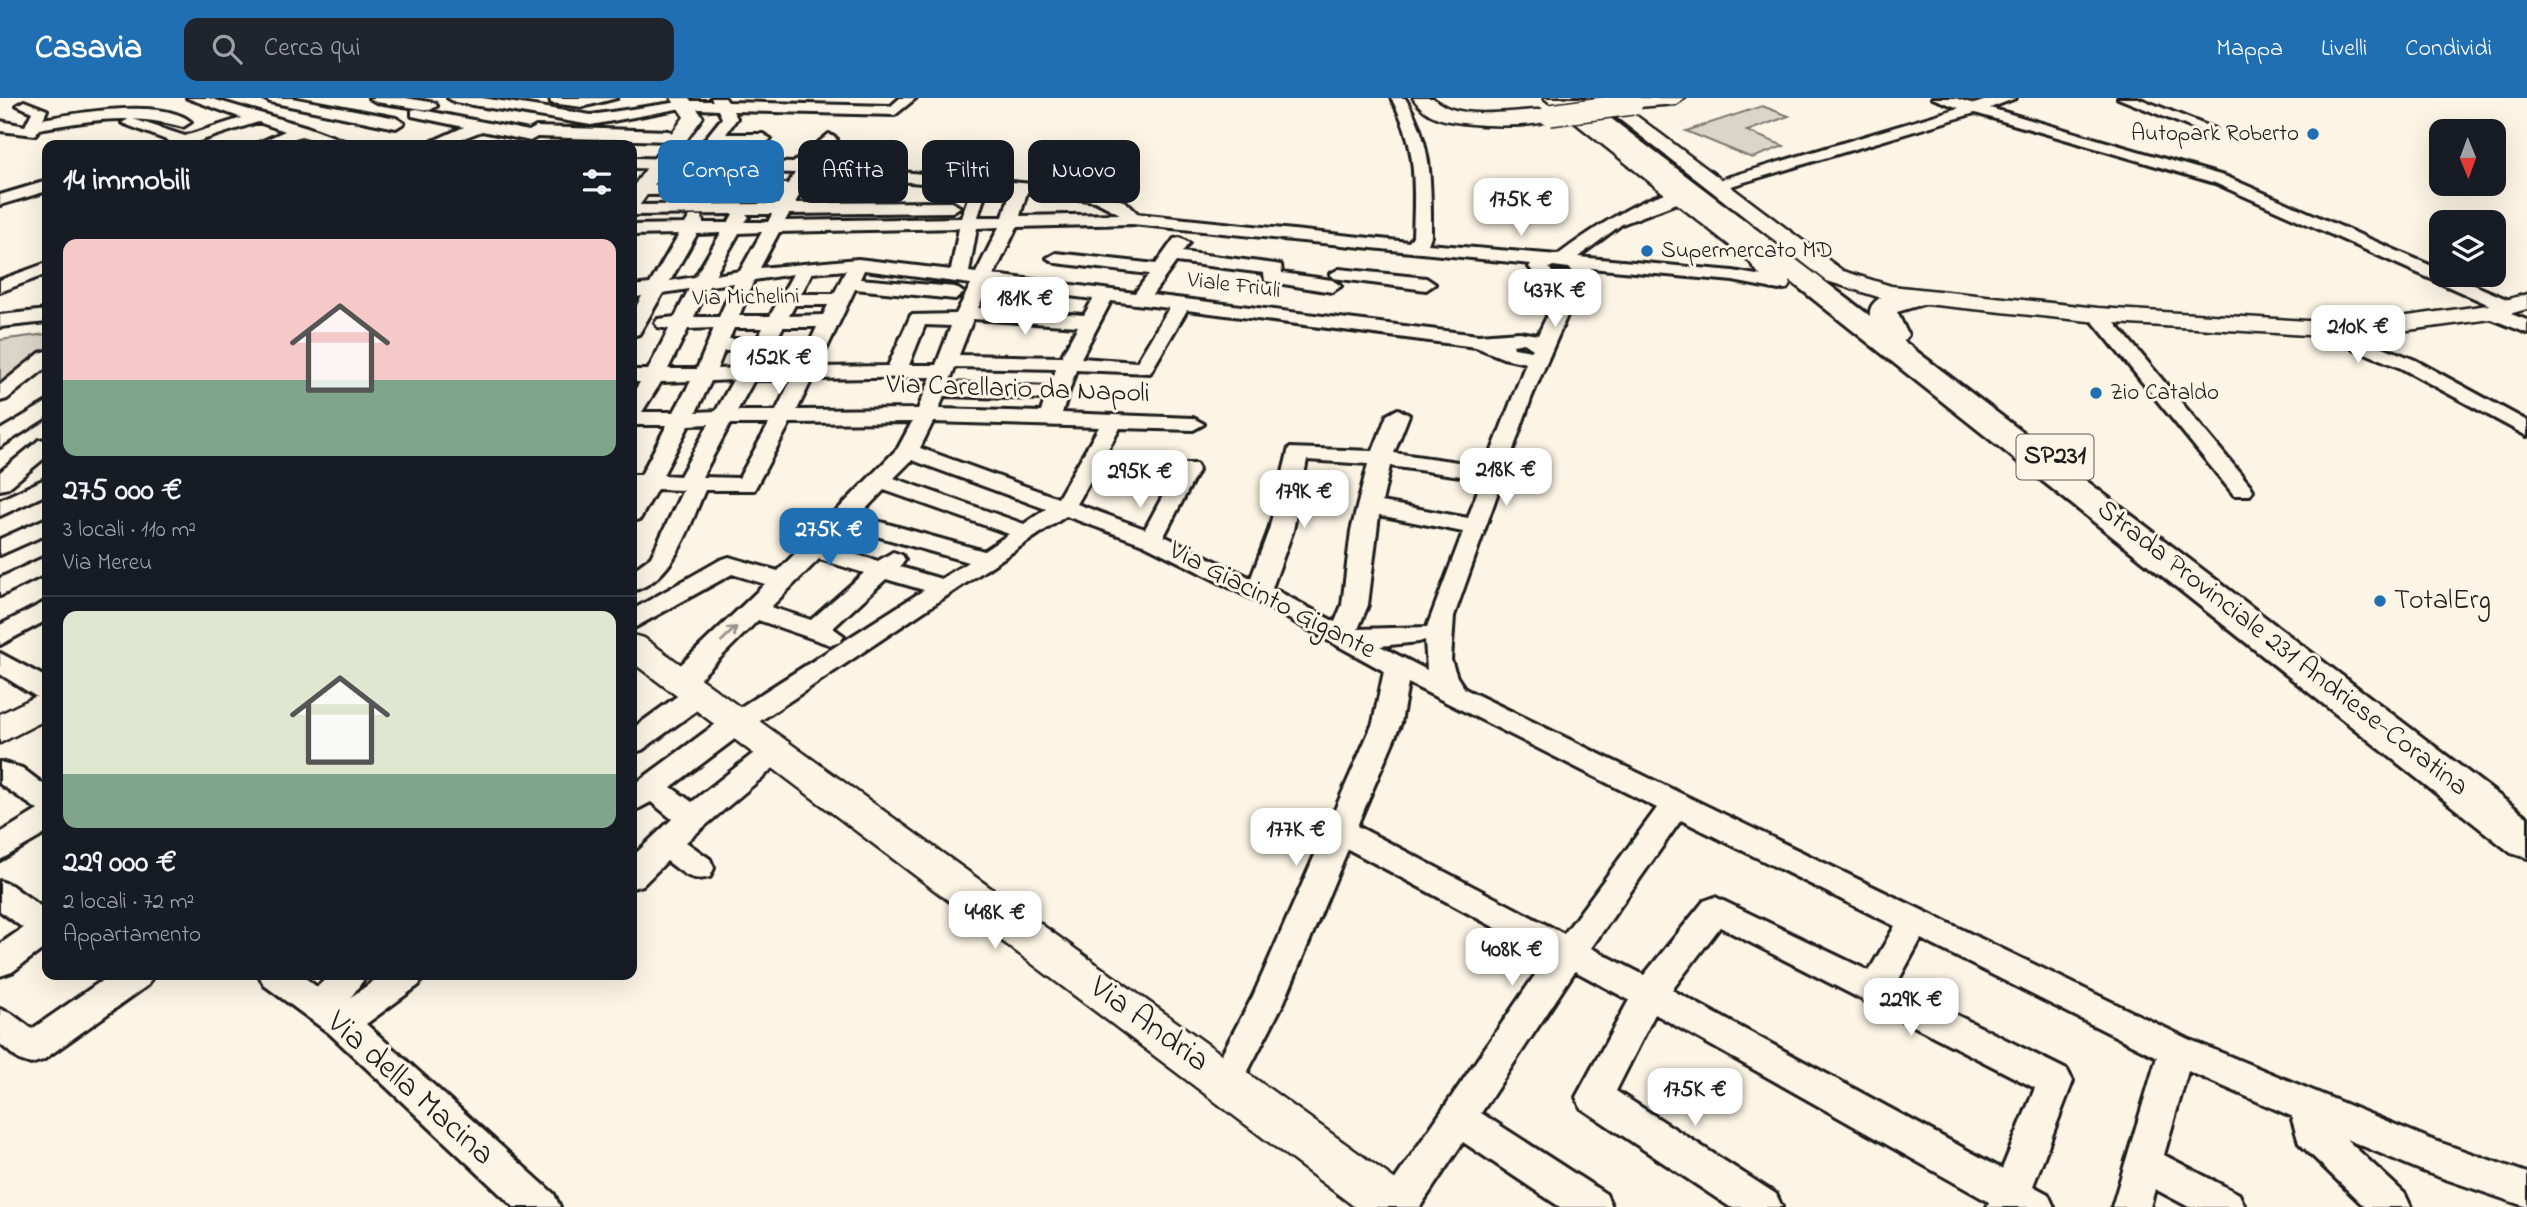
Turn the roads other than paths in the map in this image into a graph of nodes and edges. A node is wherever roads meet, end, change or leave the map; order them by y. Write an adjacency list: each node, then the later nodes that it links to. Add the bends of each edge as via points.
1 (139, 98): 26 (street)
2 (194, 98): 36 (street)
3 (276, 98): 24 (street); 36 (street)
4 (368, 98): 28 (street)
5 (376, 98): 20 (street)
6 (445, 98): 35 (street)
7 (455, 98): 27 (street)
8 (610, 98): 21 (street)
9 (859, 98): 37 (street)
10 (909, 98): 37 (street, via 895,111)
11 (1422, 98): 30 (main road, via 1441,112 1482,121)
12 (1571, 98): 139 (highway, Strada Provinciale 231 Andriese-Coratina / SP231)
13 (1584, 98): 139 (highway, Strada Provinciale 231 Andriese-Coratina / SP231)
14 (1601, 98): 67 (main road)
15 (1676, 98): 30 (main road, bridge)
16 (1939, 98): 34 (street)
17 (2009, 98): 34 (street)
18 (2125, 98): 47 (street)
19 (1389, 99): 108 (street, via 1412,121 1425,165)
20 (400, 100): 35 (street); 39 (street)
21 (586, 101): 33 (street); 50 (street)
22 (721, 102): 23 (street); 29 (street); 52 (street, via 730,118)
23 (756, 102): 32 (street)
24 (306, 103): 28 (street); 36 (street); 42 (street)
25 (539, 103): 27 (street); 33 (street); 53 (street)
26 (43, 104): 31 (street); 43 (street)
27 (506, 104): 41 (street); 46 (street)
28 (336, 105): 39 (street); 48 (street)
29 (678, 106): 50 (street); 50 (street); 65 (main road); 65 (main road, via 682,117)
30 (1551, 106): 77 (main road)
31 (18, 107)
32 (808, 107): 37 (street)
33 (561, 108): 50 (street); 51 (street)
34 (1975, 108): 67 (street, via 1745,176); 138 (street, via 2221,180)
35 (424, 109): 41 (street); 44 (street)
36 (250, 111): 42 (street); 55 (street)
37 (841, 113)
38 (91, 117): 40 (street, via 151,114); 43 (street); 54 (street, via 86,122 133,123)
39 (364, 118): 44 (street)
40 (183, 121)
41 (460, 121): 46 (street); 60 (street)
42 (277, 123): 48 (street)
43 (33, 125): 45 (street, via 30,132)
44 (394, 125): 58 (street); 59 (street)
45 (0, 126)
46 (482, 126): 53 (street); 61 (street)
47 (2207, 129)
48 (301, 130): 56 (street); 57 (street)
49 (577, 133): 50 (street); 51 (street); 62 (street)
50 (609, 133)
51 (533, 134): 53 (street)
52 (714, 138): 63 (street)
53 (513, 139)
54 (172, 140)
55 (186, 140)
56 (275, 140)
57 (341, 140)
58 (354, 140)
59 (425, 140)
60 (429, 140)
61 (431, 140)
62 (566, 140)
63 (762, 140)
64 (637, 147): 65 (street)
65 (653, 155): 71 (main road)
66 (798, 176): 73 (street)
67 (1706, 180): 139 (main road, via 1835,276)
68 (42, 187): 78 (street)
69 (1014, 187): 70 (street)
70 (1020, 187): 86 (street); 95 (street)
71 (637, 188)
72 (784, 189): 73 (street)
73 (793, 189): 74 (street); 93 (street)
74 (798, 189)
75 (658, 191): 76 (street)
76 (637, 192)
77 (1679, 196): 117 (street, via 1616,220); 120 (main road)
78 (0, 200)
79 (669, 203): 90 (street)
80 (707, 203): 91 (street)
81 (747, 203): 92 (street)
82 (822, 203): 89 (street)
83 (884, 203): 87 (street)
84 (930, 203): 88 (street)
85 (974, 203): 96 (street)
86 (1053, 206): 95 (street); 97 (street); 97 (street, via 1092,195 1125,210)
87 (882, 207): 88 (street); 89 (street); 99 (street)
88 (928, 207): 96 (street); 98 (street)
89 (819, 208): 93 (street); 102 (street)
90 (665, 209): 91 (street); 94 (street); 105 (street)
91 (703, 209): 92 (street); 106 (street)
92 (744, 209): 93 (street); 103 (street)
93 (783, 209): 101 (street)
94 (637, 210)
95 (1013, 214): 96 (street); 136 (street)
96 (970, 215): 98 (street); 122 (street)
97 (1139, 223): 107 (street); 109 (street)
98 (922, 225): 99 (street); 112 (street)
99 (873, 227): 102 (street); 124 (street)
100 (1108, 227): 116 (street, via 1080,228 1056,258)
101 (773, 228): 102 (street); 103 (street); 115 (street)
102 (807, 228): 118 (street, via 801,237)
103 (733, 229): 106 (street); 114 (street)
104 (637, 230): 105 (street)
105 (650, 230): 106 (street)
106 (689, 230): 113 (street)
107 (1188, 232): 109 (street); 116 (street)
108 (1415, 235): 109 (street); 110 (street)
109 (1358, 246): 110 (street); 125 (street)
110 (1436, 254): 111 (street)
111 (1483, 255): 117 (street); 121 (street)
112 (914, 257): 122 (street); 124 (street)
113 (671, 258): 114 (street); 130 (street)
114 (714, 258): 115 (street); 126 (street)
115 (757, 258): 123 (street)
116 (1166, 263): 125 (street, via 1275,269 1271,277); 135 (street)
117 (1568, 267): 120 (street, via 1638,267 1733,276); 121 (street); 121 (street, via 1540,264); 158 (street)
118 (799, 269): 123 (street); 124 (street); 134 (street)
119 (42, 270): 128 (street)
120 (1767, 270): 139 (highway, via 1809,294)
121 (1543, 275): 157 (street, via 1550,301 1542,324)
122 (959, 276): 136 (street)
123 (746, 277): 126 (street); 149 (street)
124 (849, 278): 129 (street); 134 (street); 147 (street)
125 (1336, 280): 127 (street); 144 (street)
126 (701, 283): 130 (street); 150 (street)
127 (1426, 284)
128 (0, 286)
129 (931, 290): 136 (street); 143 (street)
130 (652, 291): 131 (street); 142 (street)
131 (637, 292)
132 (1105, 294): 135 (street, Viale Friuli); 136 (street, Viale Friuli); 148 (street)
133 (1917, 297): 139 (highway); 140 (main road)
134 (788, 299): 146 (street)
135 (1140, 299): 137 (street, Viale Friuli)
136 (972, 301): 143 (street); 148 (street); 165 (street)
137 (1181, 304): 144 (street, Viale Friuli); 160 (street, via 1143,369)
138 (2509, 307): 151 (street); 152 (main road)
139 (1874, 312): 249 (highway, Strada Provinciale 231 Andriese-Coratina / SP231); 253 (highway, Strada Provinciale 231 Andriese-Coratina / SP231)
140 (2098, 315): 153 (main road); 201 (street)
141 (42, 317): 145 (street)
142 (637, 318)
143 (918, 320): 162 (street)
144 (1315, 320): 157 (street, Viale Friuli)
145 (0, 321)
146 (775, 321): 147 (street, Via Michelini); 149 (street, Via Michelini); 155 (street)
147 (829, 321): 156 (street)
148 (1088, 321): 160 (street)
149 (726, 322): 150 (street, Via Michelini); 154 (street)
150 (672, 323): 166 (street, via 660,346)
151 (2527, 327)
152 (2371, 328): 153 (main road); 161 (street)
153 (2324, 329): 161 (street)
154 (718, 345): 155 (street); 167 (street)
155 (763, 345): 156 (street); 163 (street)
156 (818, 346): 164 (street)
157 (1513, 346): 158 (street); 170 (street, via 1525,370)
158 (1542, 349): 170 (street)
159 (42, 362): 171 (street)
160 (1068, 363): 165 (street); 172 (street)
161 (2408, 364): 186 (street)
162 (896, 372): 164 (street); 165 (street)
163 (746, 374): 164 (street); 167 (street); 180 (street)
164 (804, 374): 179 (street)
165 (942, 374): 172 (street); 177 (street)
166 (654, 375): 167 (street); 168 (street); 173 (street)
167 (704, 375): 182 (street)
168 (637, 376)
169 (42, 384): 171 (street)
170 (1525, 384): 194 (street)
171 (6, 388)
172 (1058, 393): 183 (street)
173 (637, 403)
174 (0, 410): 175 (street)
175 (42, 410)
176 (42, 413): 187 (street)
177 (926, 415): 179 (street, Via Carellario da Napoli); 183 (street, Via Carellario da Napoli); 189 (street)
178 (1398, 415): 192 (street)
179 (783, 417): 180 (street, Via Carellario da Napoli); 198 (street, via 746,485)
180 (722, 418): 182 (street, Via Carellario da Napoli); 198 (street)
181 (637, 419): 182 (street, Via Carellario da Napoli)
182 (682, 419): 197 (street)
183 (1049, 419): 184 (street, Via Carellario da Napoli)
184 (1112, 422): 185 (street, Via Carellario da Napoli); 202 (street)
185 (1193, 424)
186 (2527, 430)
187 (0, 440)
188 (0, 449): 190 (street)
189 (908, 451): 196 (street); 202 (street, Via Giacinto Gigante)
190 (42, 454)
191 (42, 455): 195 (street)
192 (1381, 458): 194 (street); 203 (street); 221 (street, via 1297,453 1281,530)
193 (1188, 469): 210 (street)
194 (1493, 474): 206 (street)
195 (1, 480): 199 (street)
196 (880, 481): 205 (street); 209 (street)
197 (640, 482): 198 (street)
198 (692, 483): 217 (street, via 661,561)
199 (42, 487)
200 (42, 488): 204 (street)
201 (2242, 490)
202 (1065, 506): 209 (street); 210 (street, Via Giacinto Gigante)
203 (1369, 506): 206 (street); 229 (street, via 1355,605)
204 (0, 510): 207 (street)
205 (844, 519): 211 (street); 213 (street)
206 (1476, 527): 225 (street)
207 (42, 528)
208 (42, 530): 212 (street)
209 (1027, 533): 214 (street)
210 (1151, 539): 221 (street, Via Giacinto Gigante)
211 (915, 540): 214 (street); 216 (street)
212 (0, 548)
213 (814, 550): 216 (street); 219 (street)
214 (988, 560): 220 (street)
215 (42, 565): 218 (street)
216 (883, 570): 220 (street); 227 (street)
217 (637, 573)
218 (5, 580): 222 (street)
219 (783, 581): 223 (street); 226 (street, via 729,565)
220 (944, 588): 231 (street)
221 (1258, 591): 229 (street, Via Giacinto Gigante)
222 (42, 593)
223 (755, 610): 227 (street); 235 (street, one-way to 223)
224 (42, 612): 228 (street)
225 (1442, 617): 230 (street)
226 (637, 618)
227 (815, 630): 231 (street)
228 (0, 636)
229 (1342, 636): 230 (street); 234 (street, Via Giacinto Gigante)
230 (1428, 639): 234 (street, via 1422,658); 238 (street, via 1443,679)
231 (855, 644): 241 (street)
232 (637, 650): 235 (main road, Via Andria)
233 (0, 662): 236 (street)
234 (1398, 667): 238 (street, Via Giacinto Gigante); 252 (street, via 1387,723)
235 (689, 689): 241 (main road, Via Andria); 243 (street)
236 (42, 690)
237 (42, 695): 240 (main road)
238 (1456, 695): 248 (street, Via Giacinto Gigante)
239 (42, 696): 242 (main road)
240 (0, 715)
241 (738, 722): 244 (main road, Via Andria); 246 (street)
242 (0, 730)
243 (637, 738)
244 (774, 752): 250 (street); 273 (main road, Via Andria)
245 (4, 778): 247 (street)
246 (641, 794): 250 (street)
247 (42, 799)
248 (1676, 804): 259 (street, Via Giacinto Gigante); 262 (street)
249 (2527, 815)
250 (692, 818): 254 (street)
251 (42, 822): 255 (street)
252 (1339, 831): 262 (street); 273 (street, via 1267,1002)
253 (2527, 841)
254 (666, 843): 256 (street); 257 (street)
255 (0, 848)
256 (699, 868)
257 (637, 871)
258 (5, 904): 260 (street)
259 (1914, 922): 268 (street); 272 (street, Via Giacinto Gigante)
260 (42, 925)
261 (42, 932): 263 (street)
262 (1570, 951): 269 (street); 275 (street)
263 (0, 962)
264 (121, 980): 271 (street, via 31,1049)
265 (283, 980): 270 (street, Via della Macina)
266 (348, 980): 270 (street)
267 (397, 980): 270 (street)
268 (1875, 989): 269 (street, via 1715,910); 278 (street, via 2054,1081)
269 (1649, 994): 278 (street); 282 (street, via 1594,1097)
270 (330, 1015): 279 (street, Via della Macina)
271 (0, 1024)
272 (2176, 1050): 274 (street, Via Giacinto Gigante); 276 (street)
273 (1225, 1081): 280 (main road, Via Andria)
274 (2308, 1107): 277 (street, Via Giacinto Gigante); 285 (street, via 2312,1131)
275 (1458, 1118): 280 (street); 281 (street)
276 (2143, 1163): 283 (street); 284 (street)
277 (2527, 1191)
278 (2018, 1203)
279 (541, 1207)
280 (1396, 1207)
281 (1592, 1207)
282 (1763, 1207)
283 (2131, 1207)
284 (2226, 1207)
285 (2392, 1207)

